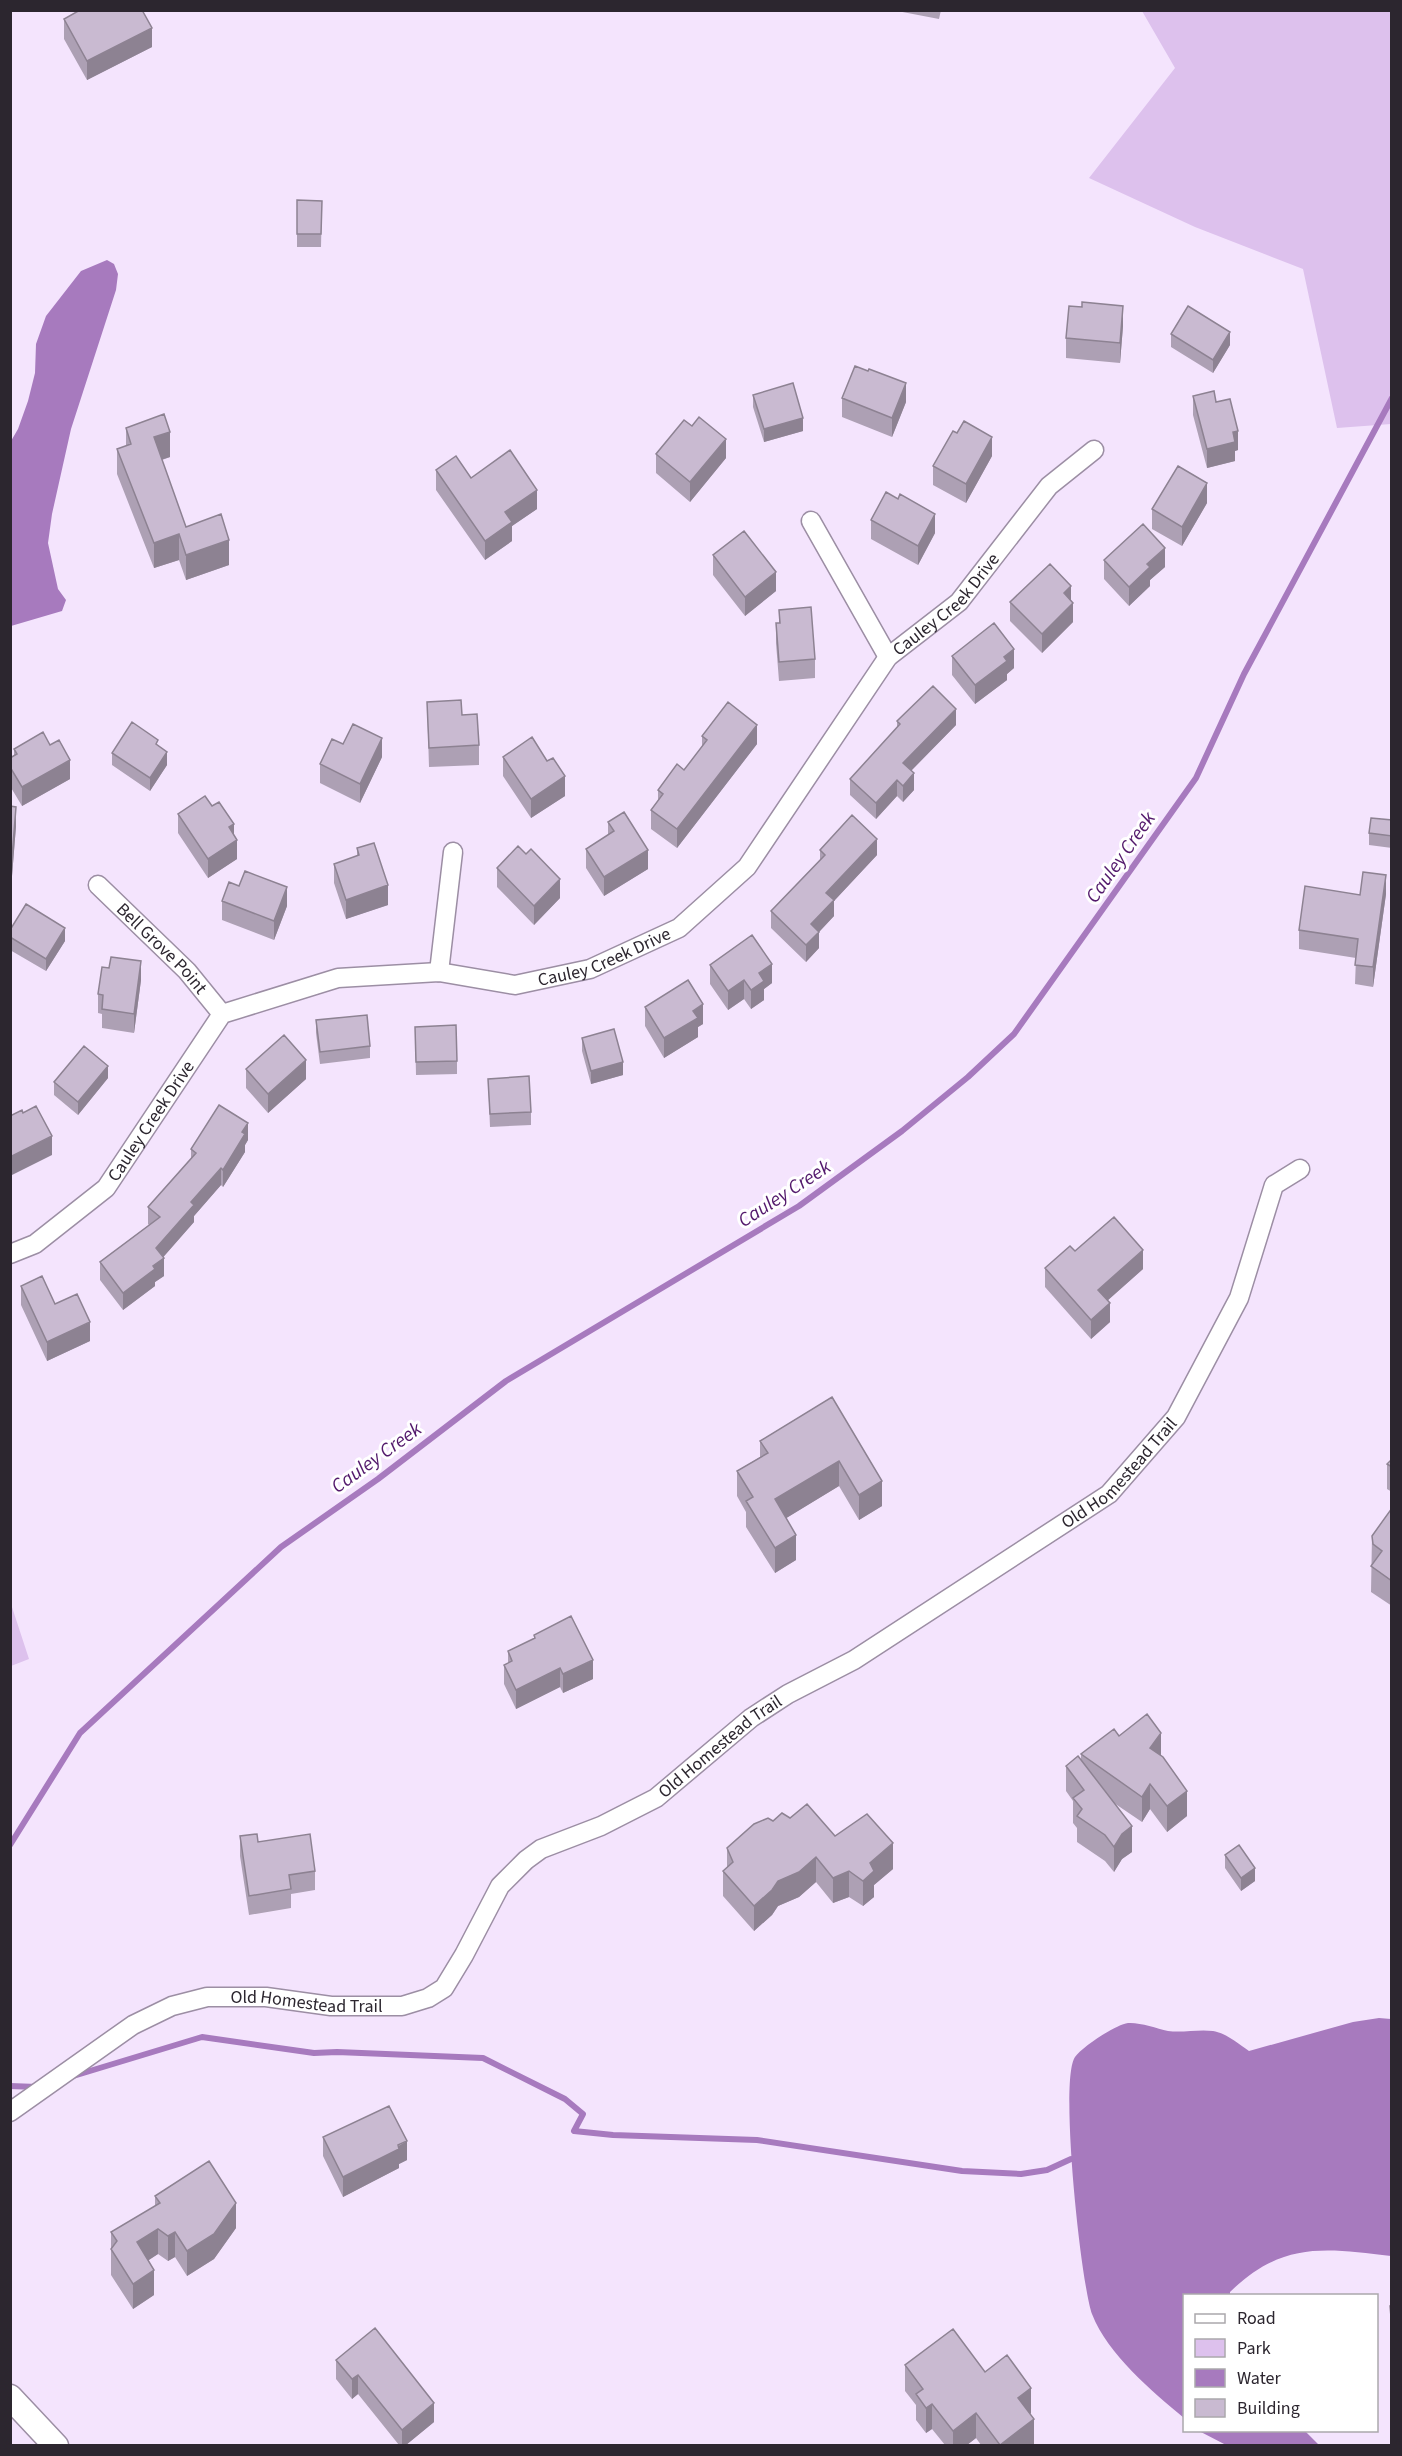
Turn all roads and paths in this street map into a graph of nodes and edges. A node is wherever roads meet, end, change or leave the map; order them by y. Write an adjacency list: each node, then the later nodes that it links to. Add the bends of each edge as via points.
1 (1094, 450): 3 (street, Cauley Creek Drive, via 1049,486 959,602)
2 (811, 521): 3 (street)
3 (888, 657): 6 (street, Cauley Creek Drive, via 747,867 679,928 590,969 515,985)
4 (453, 852): 6 (street)
5 (99, 885): 7 (street, Bell Grove Point, via 187,971)
6 (440, 972): 7 (street, Cauley Creek Drive, via 338,978)
7 (222, 1014): 9 (street, Cauley Creek Drive, via 106,1188 35,1244)
8 (1300, 1169): 10 (street, Old Homestead Trail, via 1274,1185 1239,1298 1176,1417 1109,1494 854,1660 751,1718 656,1798 526,1860 500,1886 444,1988 402,2006 330,2006 266,1996 207,1997 172,2006 133,2025)
9 (10, 1254)
10 (10, 2112)
11 (10, 2397): 12 (street)
12 (56, 2445)

